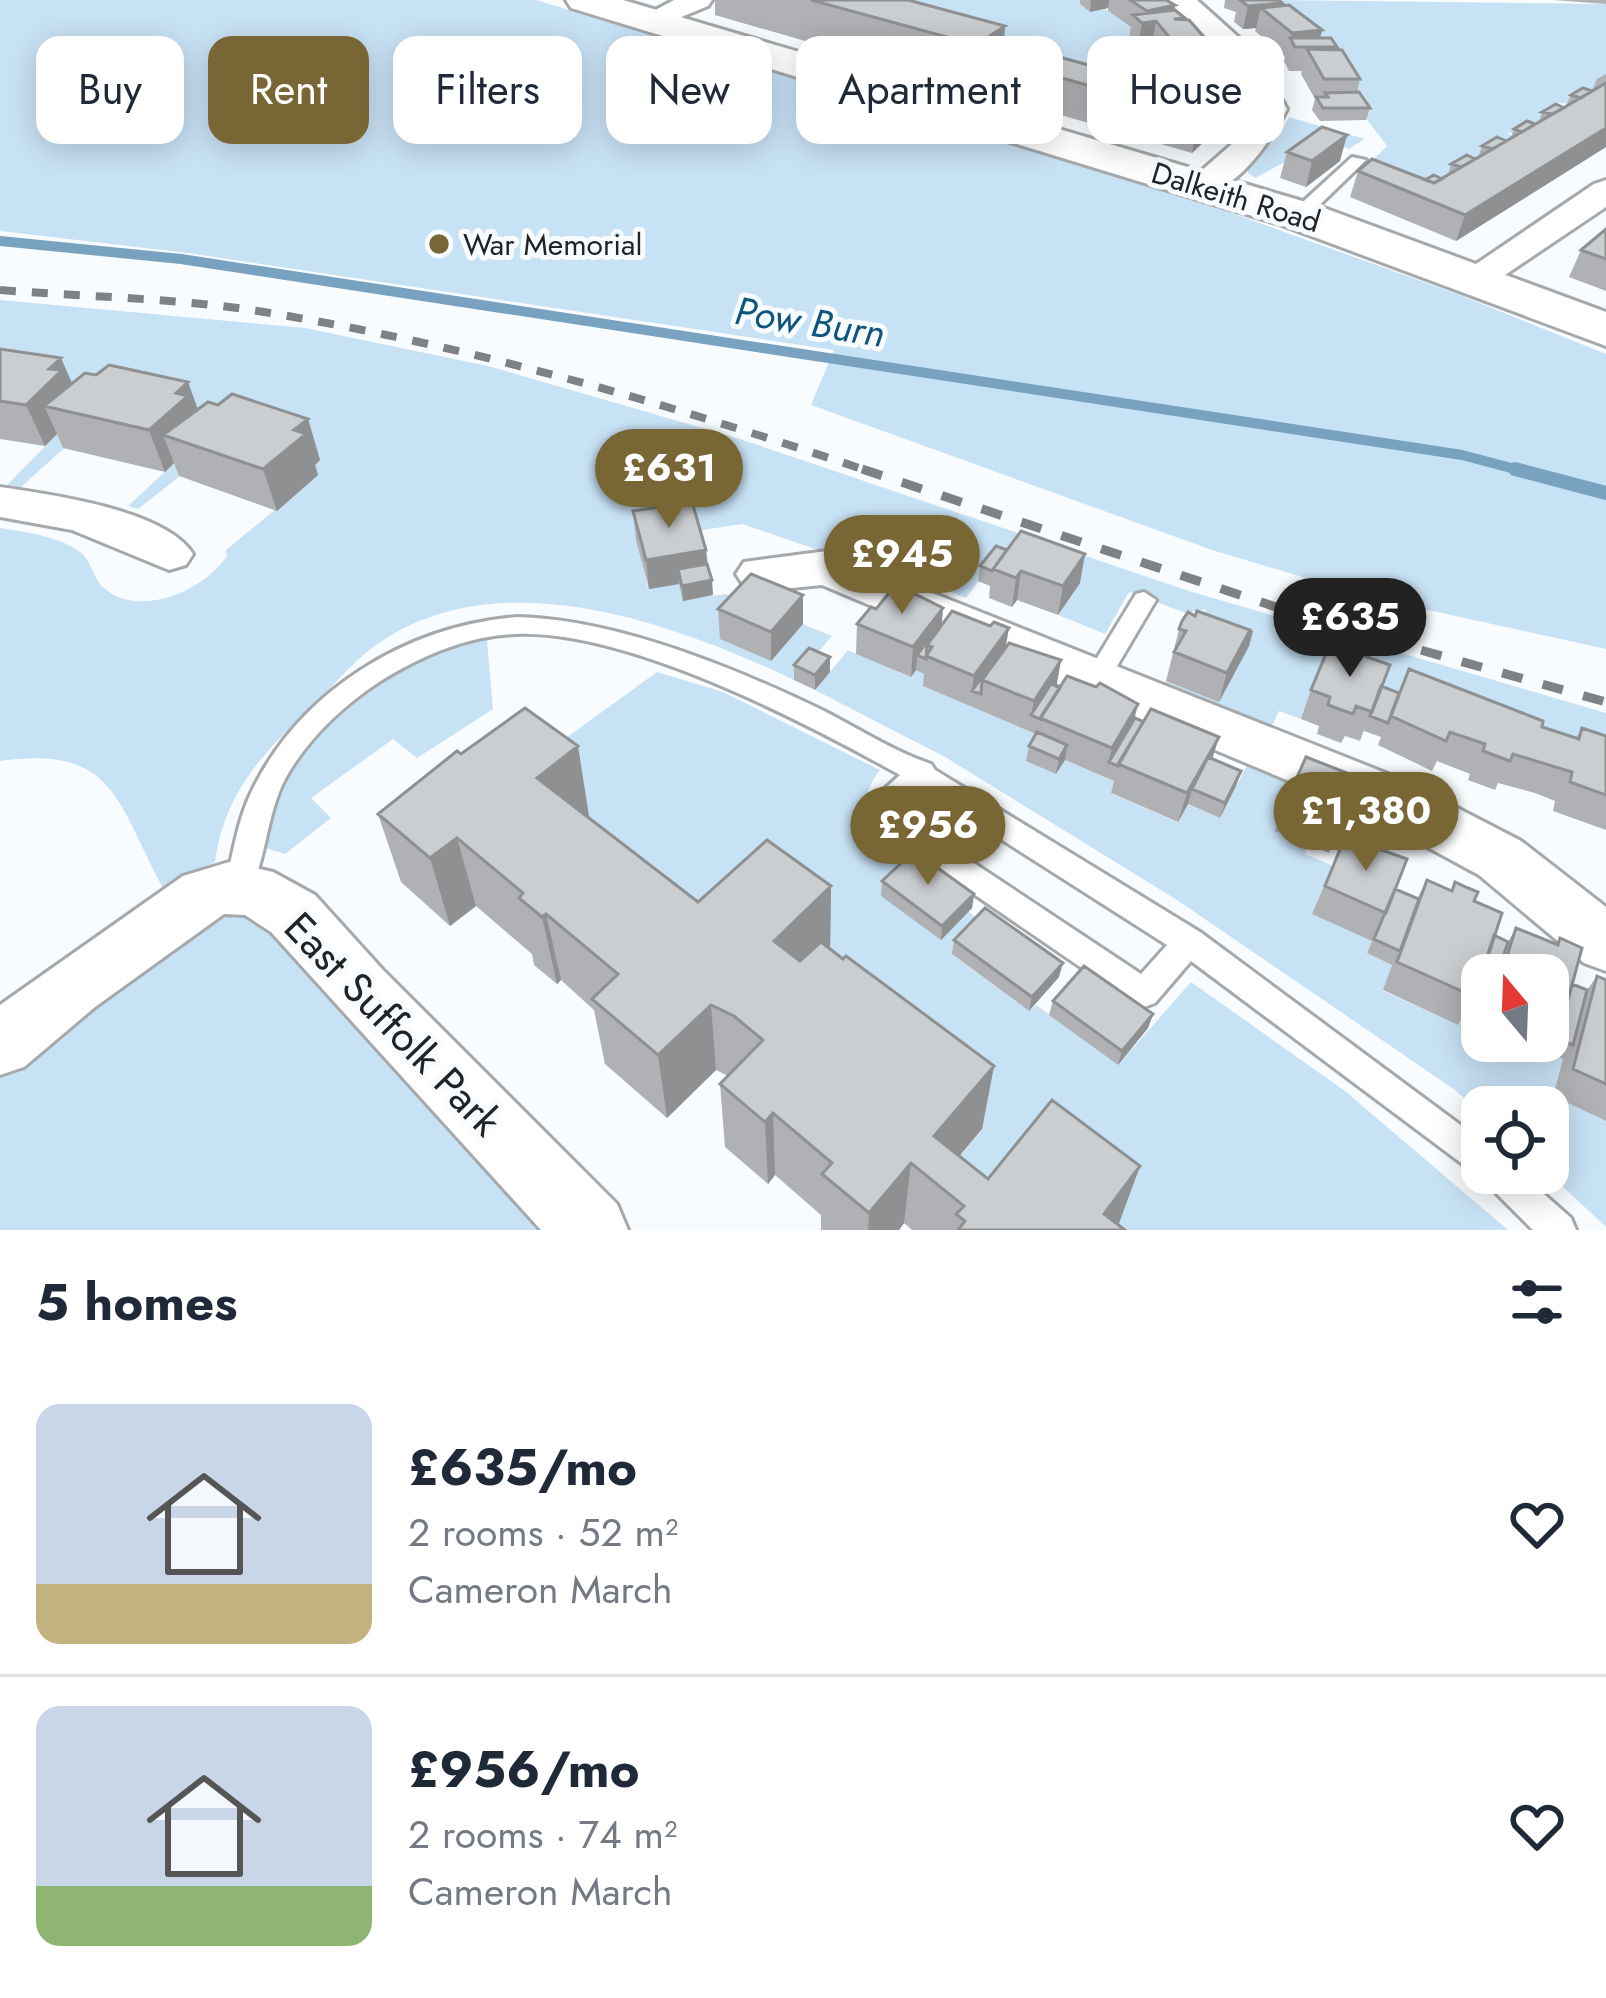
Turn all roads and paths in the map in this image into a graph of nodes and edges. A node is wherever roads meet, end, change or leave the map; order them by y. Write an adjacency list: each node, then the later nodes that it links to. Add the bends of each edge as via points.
1 (584, 0): 4 (main road, Dalkeith Road)
2 (698, 0): 4 (street)
3 (1180, 0): 6 (street, via 1245,59 1271,109 1254,142)
4 (650, 21): 6 (main road, Dalkeith Road)
5 (1358, 160): 8 (lane)
6 (1202, 186): 8 (main road, Dalkeith Road)
7 (1606, 190): 9 (street)
8 (1299, 215): 9 (main road, Dalkeith Road)
9 (1473, 279): 10 (main road, Dalkeith Road)
10 (1606, 330)
11 (0, 502): 12 (street, via 95,520)
12 (169, 554)
13 (761, 574): 15 (street, via 879,572)
14 (1144, 599): 15 (lane)
15 (1098, 677): 19 (street, via 1383,796 1500,858)
16 (922, 771): 17 (lane, via 838,726 683,663 569,629 499,626 405,656 328,710 263,798); 18 (lane); 18 (lane, via 890,801 902,830 1144,993)
17 (239, 885): 20 (street, via 215,889 153,928); 23 (street, East Suffolk Park, via 264,891 325,947)
18 (1190, 941): 21 (lane)
19 (1606, 944)
20 (0, 1045)
21 (1461, 1146)
22 (1519, 1194): 24 (lane)
23 (591, 1230)
24 (1559, 1230)

